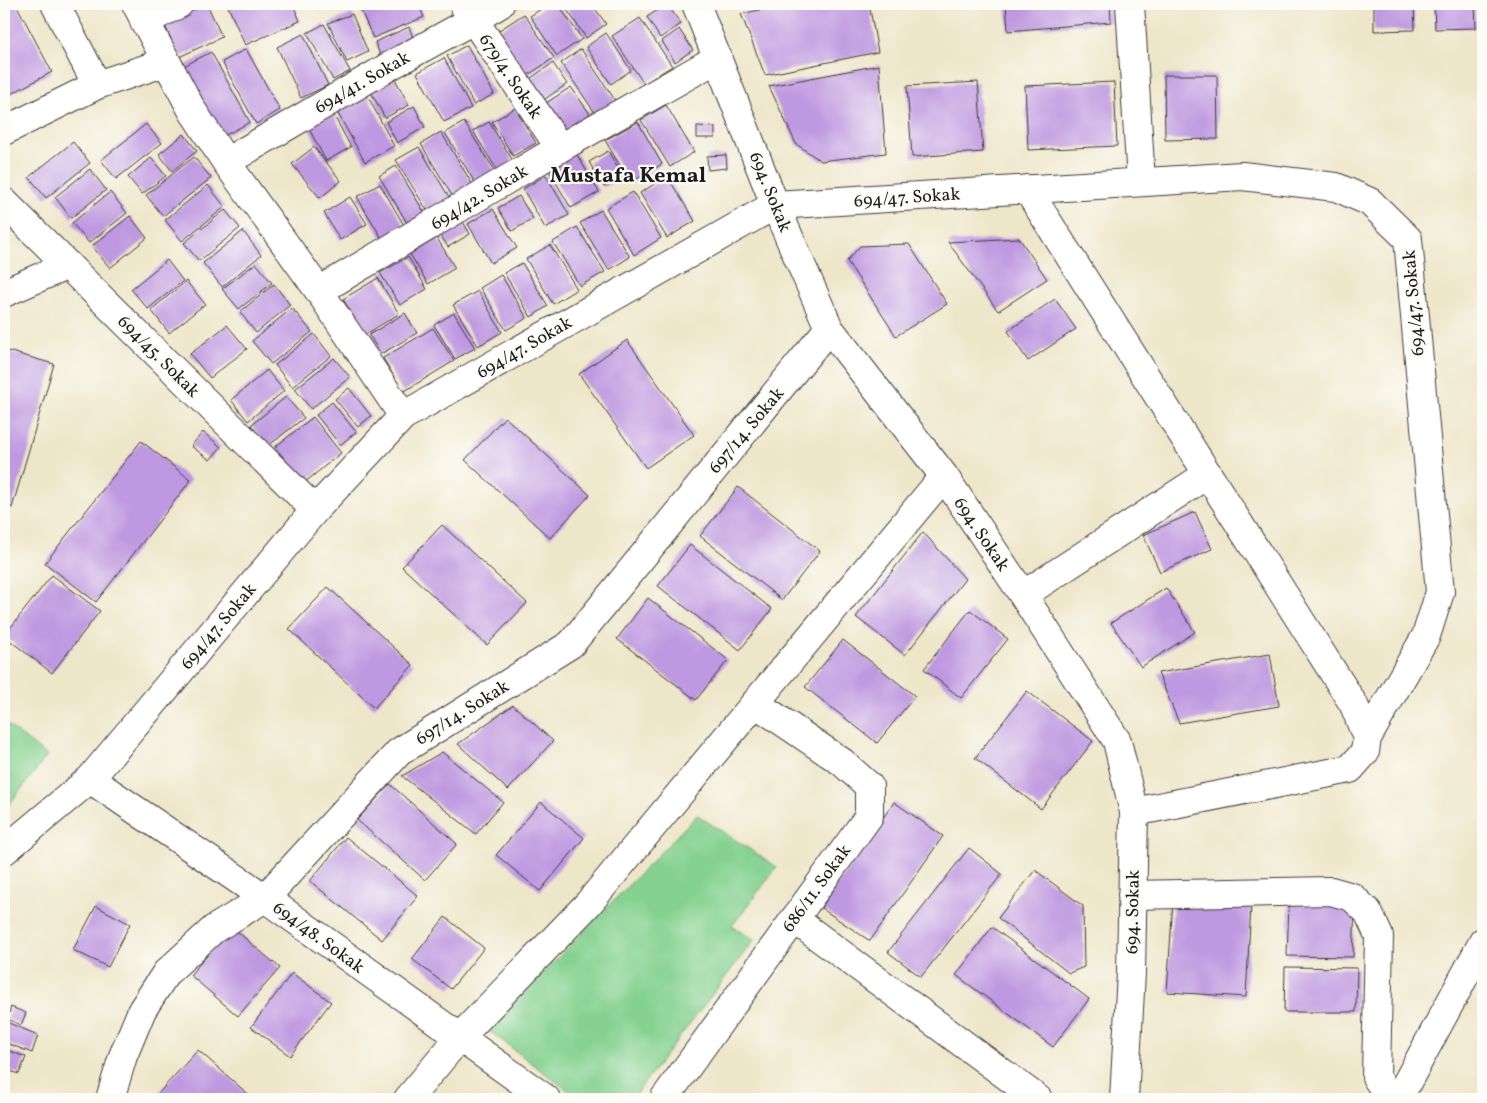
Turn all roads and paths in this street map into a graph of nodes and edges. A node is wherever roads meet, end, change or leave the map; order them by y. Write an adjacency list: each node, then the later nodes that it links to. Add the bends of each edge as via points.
1 (55, 4): 10 (street)
2 (179, 4): 7 (street)
3 (500, 4): 6 (street, 694/41. Sokak)
4 (696, 4): 8 (street, 694. Sokak)
5 (1130, 4): 14 (street)
6 (468, 12): 12 (street, 679/4. Sokak); 13 (street, 694/41. Sokak, via 395,63)
7 (140, 13): 9 (street)
8 (718, 58): 12 (street, 694/42. Sokak); 17 (street, 694. Sokak)
9 (166, 62): 10 (street); 13 (street)
10 (97, 85): 11 (street)
11 (4, 131)
12 (560, 148): 19 (street, 694/42. Sokak)
13 (226, 162): 19 (street)
14 (1141, 182): 15 (street, 694/47. Sokak); 28 (street, 694/47. Sokak, via 1242,176 1336,187 1370,202 1408,239 1440,592 1426,636)
15 (1027, 189): 17 (street, 694/47. Sokak); 23 (street)
16 (4, 202): 18 (street, 694/45. Sokak)
17 (775, 205): 21 (street, 694. Sokak); 22 (street, 694/47. Sokak)
18 (68, 265): 20 (street); 25 (street, 694/45. Sokak)
19 (318, 292): 22 (street)
20 (4, 294)
21 (829, 328): 24 (street, 694. Sokak); 33 (street, 697/14. Sokak, via 571,644 399,752)
22 (403, 416): 25 (street, 694/47. Sokak)
23 (1208, 474): 26 (street); 28 (street, via 1354,705)
24 (944, 476): 26 (street, 694. Sokak); 27 (street)
25 (314, 510): 29 (street, 694/47. Sokak)
26 (1023, 595): 30 (street, 694. Sokak, via 1117,741)
27 (755, 703): 34 (street, 686/11. Sokak, via 842,762 869,786 869,816); 36 (street, via 588,904)
28 (1367, 738): 30 (street, 694/47. Sokak, via 1365,752 1350,769)
29 (90, 779): 31 (street, 694/47. Sokak); 33 (street, 694/48. Sokak)
30 (1134, 812): 32 (street, 694. Sokak)
31 (4, 851)
32 (1132, 895): 42 (street, 694. Sokak); 43 (street, via 1331,891 1352,897 1368,912 1379,936 1376,1077)
33 (265, 898): 36 (street, 694/48. Sokak); 37 (street, 697/14. Sokak, via 214,928 166,973 142,1010)
34 (794, 919): 40 (street, 686/11. Sokak); 41 (street)
35 (1483, 942): 44 (street)
36 (459, 1038): 38 (street); 39 (street, 694/48. Sokak)
37 (110, 1099)
38 (408, 1099)
39 (546, 1099)
40 (664, 1099)
41 (1038, 1099)
42 (1124, 1099)
43 (1391, 1099)
44 (1398, 1099)

